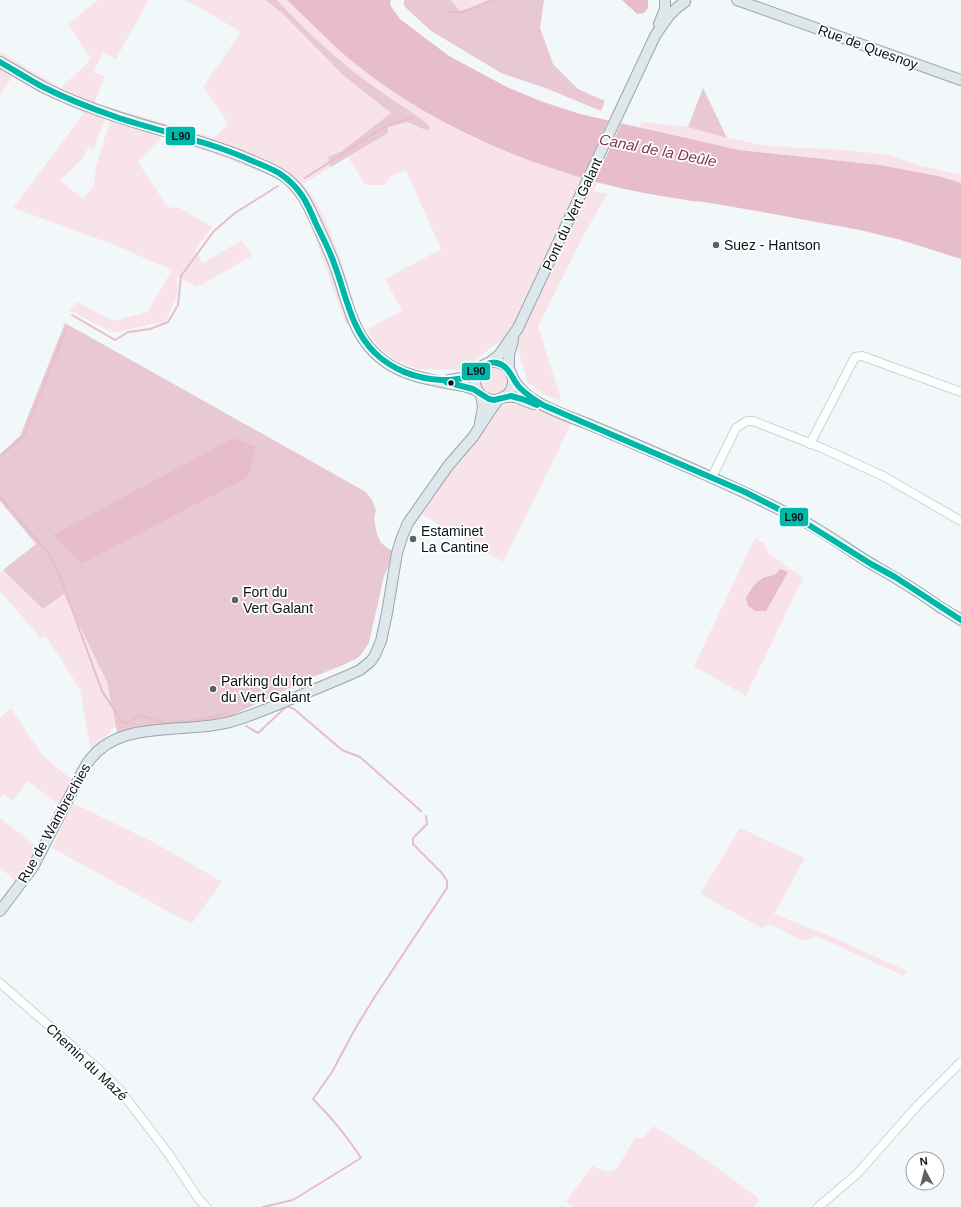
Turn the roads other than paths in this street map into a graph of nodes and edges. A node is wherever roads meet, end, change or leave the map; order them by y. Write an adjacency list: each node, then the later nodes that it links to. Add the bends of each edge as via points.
1 (665, 0): 5 (main road, via 665,8)
2 (671, 0): 4 (main road)
3 (737, 0): 7 (main road, Rue de Quesnoy)
4 (687, 1): 5 (main road, Pont du Vert Galant, via 672,12)
5 (655, 36): 8 (main road, Pont du Vert Galant)
6 (0, 62): 12 (main road, via 68,98 117,117 230,152 285,177 298,190 312,214 331,254 354,322 367,344 397,370 417,377)
7 (961, 80)
8 (518, 328): 9 (main road, via 499,355); 11 (main road, via 509,355)
9 (490, 362): 10 (main road); 11 (main road, via 500,363)
10 (478, 370): 12 (main road, via 464,378); 14 (main road, via 475,384)
11 (510, 373): 15 (main road, via 511,387); 16 (main road, via 519,387 531,398)
12 (438, 380): 14 (main road, via 468,387)
13 (961, 392): 18 (street, via 862,356 855,357)
14 (480, 393): 15 (main road, via 488,399); 17 (main road, via 482,410)
15 (501, 398): 16 (main road, via 515,397); 17 (main road, Rue de Wambrechies)
16 (560, 413): 19 (main road)
17 (476, 432): 24 (main road, Rue de Wambrechies, via 448,466 408,523 398,553 383,636 373,658 364,667 349,675 231,722 136,733 121,736 104,745 86,765 35,863)
18 (810, 444): 20 (street, via 753,421 743,422 736,428); 22 (street, via 883,476)
19 (636, 445): 20 (main road); 21 (main road, via 667,464 733,493)
20 (712, 477): 21 (main road)
21 (769, 505): 23 (main road, via 804,522 871,564 906,591)
22 (961, 521)
23 (961, 620)
24 (0, 911)
25 (0, 983): 27 (street, Chemin du Mazé, via 119,1089)
26 (961, 1062): 28 (street, via 914,1109 857,1174)
27 (206, 1207)
28 (818, 1207)

